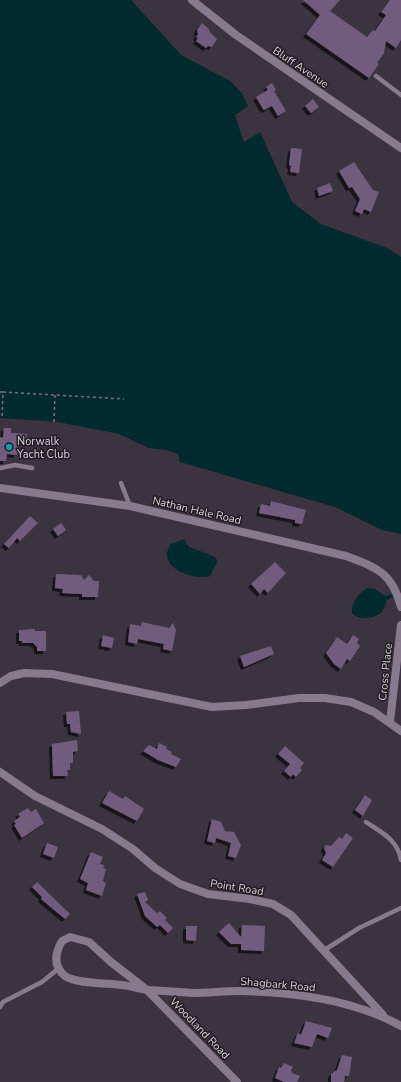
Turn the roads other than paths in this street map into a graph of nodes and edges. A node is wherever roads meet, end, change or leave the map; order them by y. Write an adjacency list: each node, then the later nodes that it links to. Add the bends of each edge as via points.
1 (192, 0): 4 (street, Bluff Avenue, via 236,35)
2 (376, 76): 3 (lane)
3 (401, 95)
4 (401, 148)
5 (0, 468): 6 (lane, via 15,465)
6 (32, 468)
7 (121, 483): 9 (lane)
8 (0, 488): 9 (street, Nathan Hale Road)
9 (130, 506): 10 (street, Nathan Hale Road, via 346,556 383,573 397,589)
10 (401, 607)
11 (401, 625): 13 (street, Cross Place)
12 (0, 682): 13 (street, via 10,676 24,673 52,674 212,707 299,698 325,698 351,702)
13 (390, 722): 14 (street)
14 (401, 731)
15 (0, 772): 19 (street, Point Road, via 35,796 102,829 180,884 208,894 273,904 291,915)
16 (366, 822): 17 (lane, via 392,841 399,850)
17 (401, 860)
18 (401, 908): 19 (lane, via 359,928)
19 (324, 951): 23 (street, Point Road)
20 (59, 968): 21 (street, Shagbark Road, via 73,980); 21 (street, via 56,963 56,951 62,941 70,937 80,938 89,942); 22 (lane, via 42,982 3,1002)
21 (147, 990): 23 (street, Shagbark Road, via 285,994 331,1000); 25 (street, Woodland Road)
22 (0, 1007)
23 (385, 1017): 24 (street, Shagbark Road)
24 (401, 1026)
25 (237, 1082)

